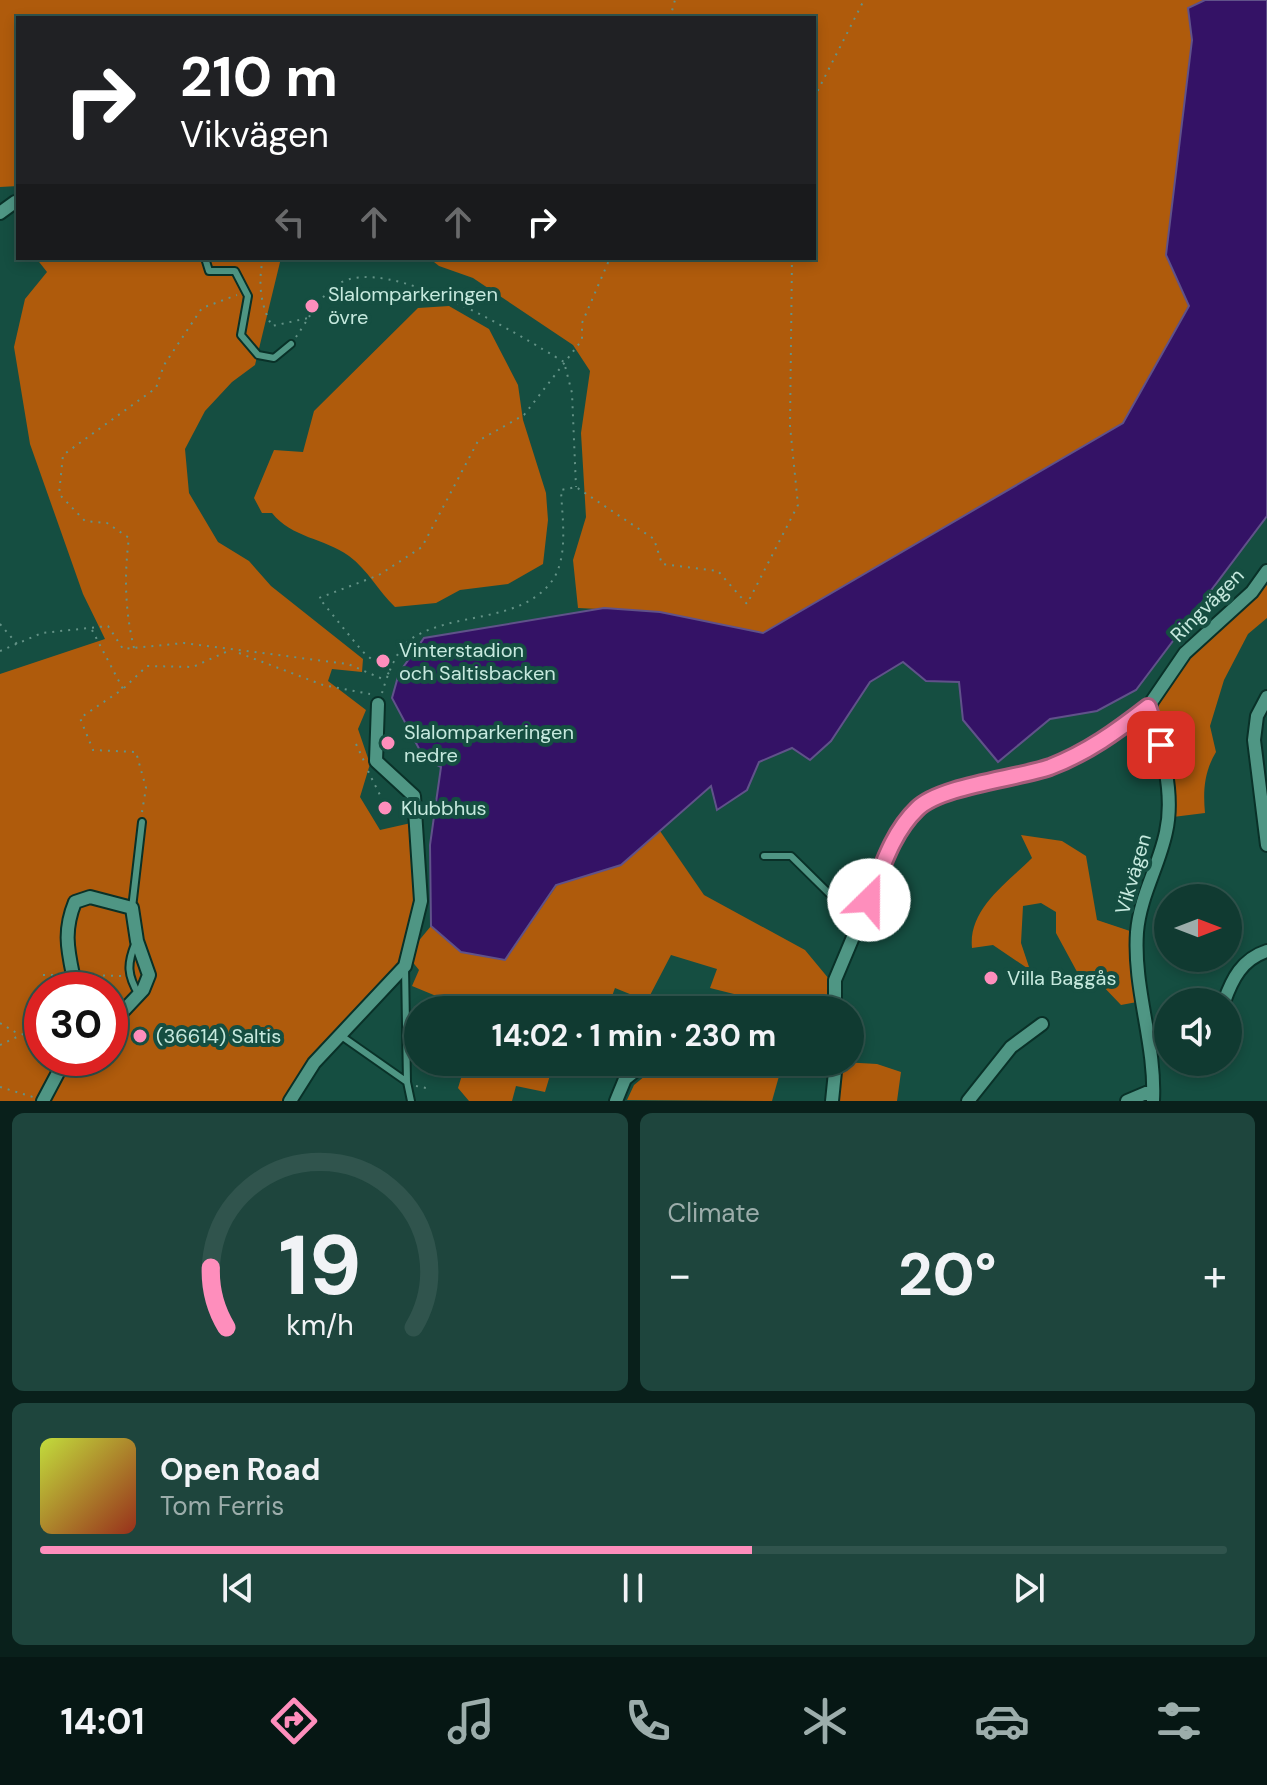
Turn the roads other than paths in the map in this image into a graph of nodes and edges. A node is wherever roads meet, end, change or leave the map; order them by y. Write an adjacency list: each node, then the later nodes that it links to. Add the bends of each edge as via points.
1 (16, 202): 2 (street)
2 (0, 213)
3 (206, 260): 4 (lane, via 209,271 235,271 248,296 241,335 258,355 274,358)
4 (291, 344)
5 (1267, 571): 8 (street, Ringvägen, via 1252,592 1185,653)
6 (1267, 697): 10 (street, via 1257,716 1254,740)
7 (378, 704): 16 (street, via 376,761 414,796 417,820 421,901)
8 (1148, 707): 13 (street, Ringvägen, via 1074,757 996,783 949,792 920,806 898,830); 24 (street, Vikvägen, via 1167,783 1166,831 1137,932 1139,978)
9 (142, 822): 12 (lane)
10 (1267, 845)
11 (764, 856): 13 (lane, via 791,856)
12 (132, 908): 14 (street); 17 (street, via 90,897 75,902 66,941)
13 (859, 923): 20 (street, Ringvägen, via 835,980)
14 (137, 941): 19 (street, via 149,975); 19 (lane, via 127,963)
15 (1267, 951): 18 (street, via 1238,970)
16 (405, 966): 23 (street); 28 (lane)
17 (72, 972)
18 (1230, 988)
19 (139, 995): 21 (street)
20 (835, 996)
21 (128, 1006)
22 (1042, 1024): 35 (street, via 1011,1047)
23 (340, 1035): 28 (lane); 31 (street)
24 (1154, 1056): 29 (street, Vikvägen)
25 (56, 1076): 30 (street)
26 (629, 1076): 33 (street)
27 (835, 1076): 34 (street)
28 (407, 1083): 32 (lane)
29 (1153, 1095): 36 (street)
30 (43, 1101)
31 (290, 1101)
32 (411, 1101)
33 (616, 1101)
34 (832, 1101)
35 (968, 1101)
36 (1127, 1101)

